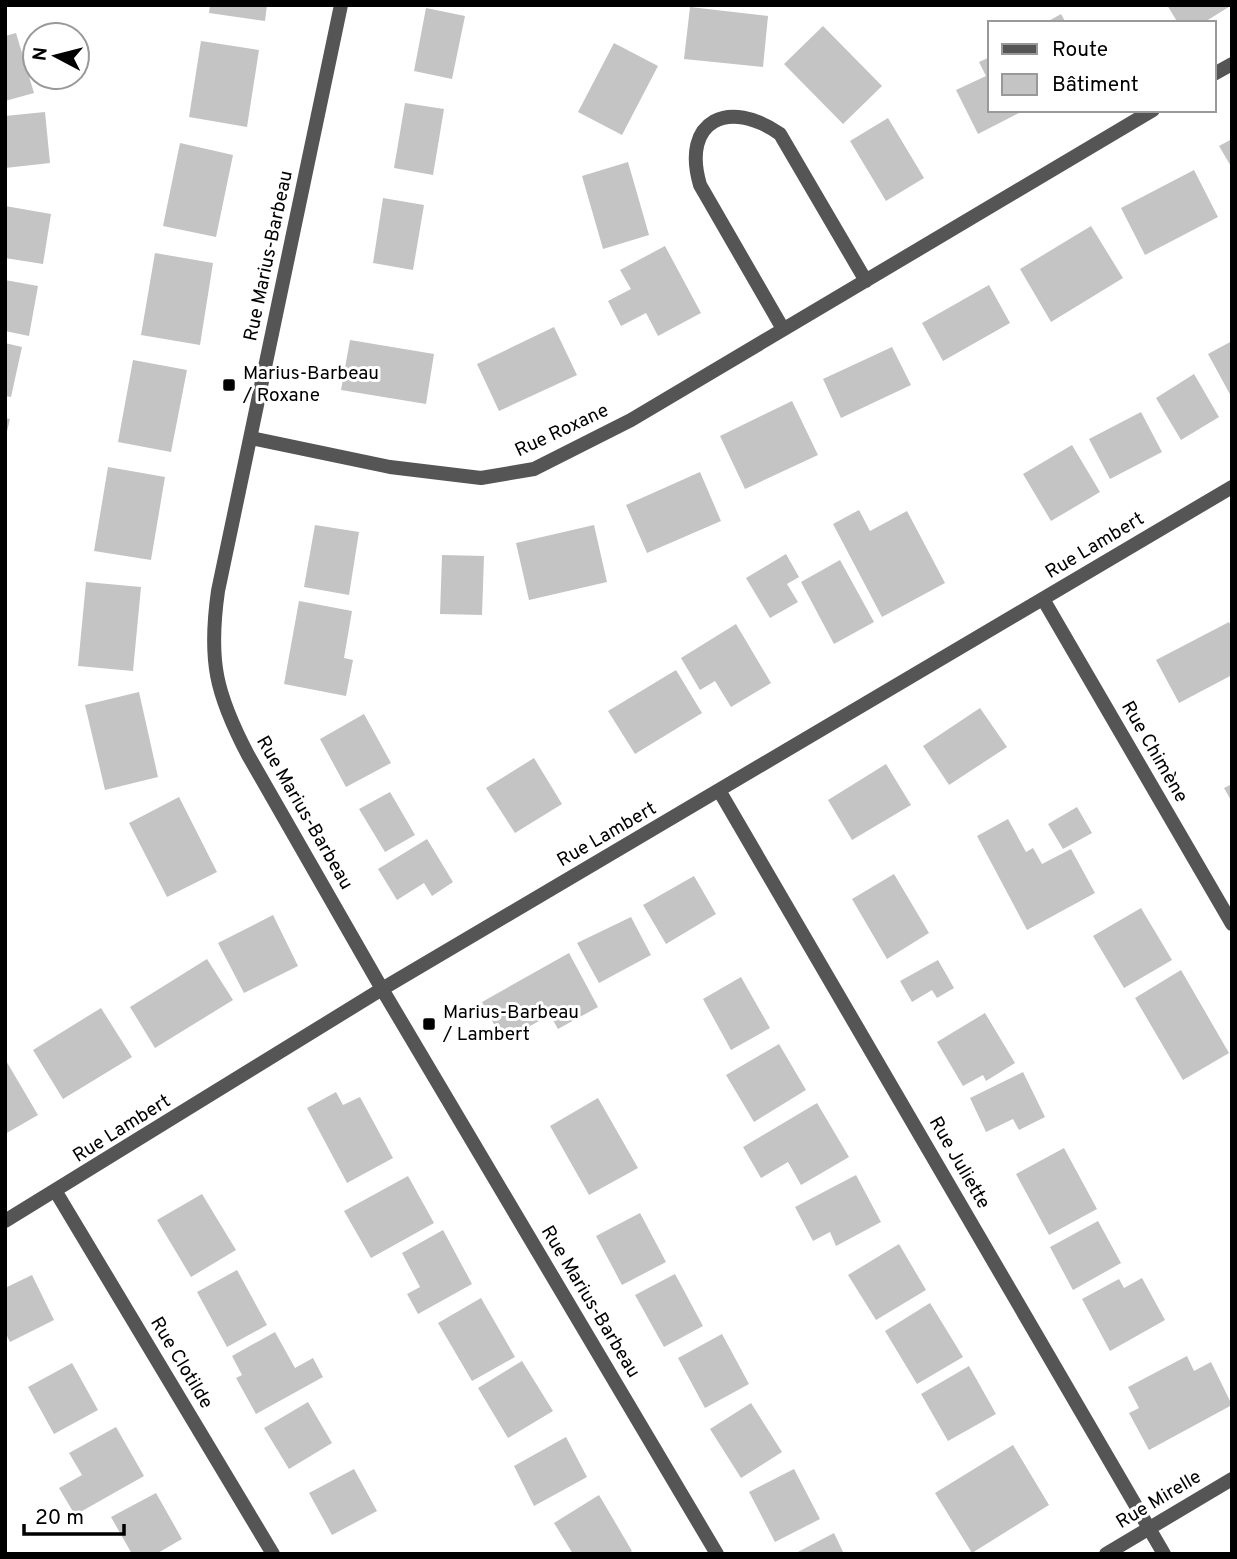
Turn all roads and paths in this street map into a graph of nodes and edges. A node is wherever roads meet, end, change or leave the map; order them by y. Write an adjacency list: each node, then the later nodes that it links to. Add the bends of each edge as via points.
1 (341, 5): 7 (street, Rue Marius-Barbeau)
2 (1232, 64): 3 (street)
3 (1216, 73)
4 (1150, 112): 5 (street, Rue Roxane)
5 (866, 281): 6 (street, Rue Roxane); 6 (street, via 780,134 745,116 724,116 707,125 696,142 694,163 700,185)
6 (783, 329): 7 (street, Rue Roxane, via 631,420 561,457 506,476 481,478 390,467)
7 (251, 438): 12 (street, Rue Marius-Barbeau, via 213,625 218,687 248,755)
8 (1232, 487): 9 (street, Rue Lambert)
9 (1043, 599): 10 (street, Rue Lambert); 11 (street, Rue Chimène)
10 (720, 792): 12 (street, Rue Lambert); 16 (street, Rue Juliette)
11 (1232, 924)
12 (382, 989): 13 (street, Rue Lambert); 18 (street, Rue Marius-Barbeau)
13 (56, 1192): 14 (street, Rue Lambert); 17 (street, Rue Clotilde)
14 (5, 1221)
15 (1232, 1479): 16 (street, Rue Mirelle)
16 (1149, 1528): 19 (street, Rue Mirelle); 20 (street, Rue Juliette)
17 (273, 1554)
18 (718, 1554)
19 (1106, 1554)
20 (1164, 1554)

